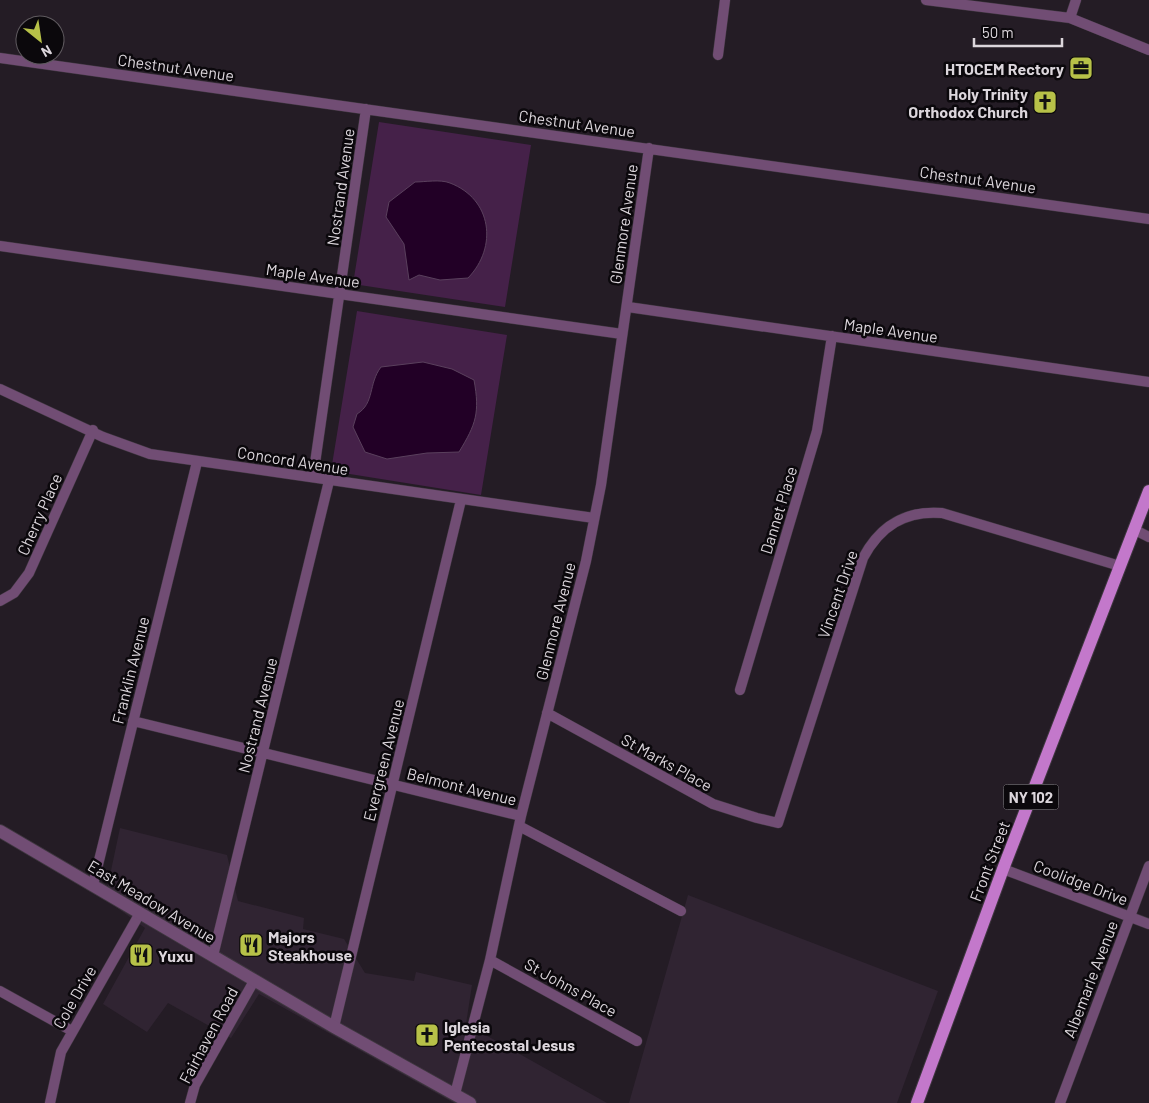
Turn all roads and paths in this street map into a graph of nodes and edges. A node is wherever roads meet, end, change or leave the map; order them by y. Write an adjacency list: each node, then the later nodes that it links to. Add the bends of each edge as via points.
1 (725, 0): 6 (street)
2 (926, 0): 4 (street)
3 (1076, 0): 4 (street)
4 (1070, 18): 5 (street)
5 (1149, 50)
6 (718, 55)
7 (0, 58): 8 (street, Chestnut Avenue)
8 (366, 109): 9 (street, Chestnut Avenue); 12 (street, Nostrand Avenue)
9 (649, 148): 10 (street, Chestnut Avenue); 13 (street, Glenmore Avenue)
10 (1149, 219)
11 (0, 246): 12 (street, Maple Avenue)
12 (340, 294): 14 (street, Maple Avenue); 20 (street, Nostrand Avenue)
13 (628, 306): 14 (street, Glenmore Avenue); 15 (street, Maple Avenue)
14 (622, 334): 24 (street, Glenmore Avenue)
15 (832, 336): 16 (street, Maple Avenue); 29 (street, Dannet Place, via 817,431)
16 (1149, 382)
17 (0, 389): 18 (street, Concord Avenue)
18 (93, 430): 19 (street, Concord Avenue, via 103,437 150,454); 28 (street, Cherry Place, via 29,573 14,593)
19 (197, 462): 20 (street, Concord Avenue); 31 (street, Franklin Avenue)
20 (313, 477): 21 (street, Concord Avenue)
21 (329, 481): 23 (street, Concord Avenue); 32 (street, Nostrand Avenue)
22 (1149, 492): 25 (main road, Front Street / NY 102)
23 (461, 500): 24 (street, Concord Avenue); 33 (street, Evergreen Avenue)
24 (594, 518): 30 (street, Glenmore Avenue)
25 (1135, 530): 26 (street); 27 (main road, Front Street / NY 102)
26 (1149, 537)
27 (1120, 566): 35 (street, Vincent Drive, via 942,514 912,514 887,526 871,542 863,558); 38 (main road, Front Street / NY 102)
28 (0, 601)
29 (740, 690)
30 (547, 713): 34 (street, Glenmore Avenue); 35 (street, St Marks Place, via 713,804)
31 (133, 721): 32 (street, Belmont Avenue); 39 (street, Franklin Avenue)
32 (263, 753): 33 (street, Belmont Avenue); 44 (street, Nostrand Avenue)
33 (393, 784): 34 (street, Belmont Avenue); 48 (street, Evergreen Avenue)
34 (520, 821): 40 (street, Belmont Avenue); 45 (street, Glenmore Avenue)
35 (778, 823)
36 (0, 830): 39 (street, East Meadow Avenue)
37 (1149, 866): 42 (street, Albemarle Avenue)
38 (1003, 869): 42 (street, Coolidge Drive); 55 (main road, Front Street / NY 102)
39 (93, 885): 41 (street, East Meadow Avenue)
40 (681, 912)
41 (140, 913): 44 (street, East Meadow Avenue); 49 (street, Cole Drive)
42 (1130, 917): 43 (street, Coolidge Drive); 56 (street, Albemarle Avenue)
43 (1149, 924)
44 (213, 956): 46 (street, East Meadow Avenue)
45 (490, 960): 50 (street, St Johns Place); 51 (street, Glenmore Avenue)
46 (254, 981): 48 (street, East Meadow Avenue); 53 (street, Fairhaven Road, via 196,1085)
47 (0, 991): 49 (street)
48 (334, 1027): 51 (street, East Meadow Avenue)
49 (72, 1031): 52 (street, Cole Drive, via 61,1052)
50 (637, 1041)
51 (455, 1094): 54 (street, East Meadow Avenue)
52 (50, 1103)
53 (190, 1103)
54 (470, 1103)
55 (917, 1103)
56 (1060, 1103)

